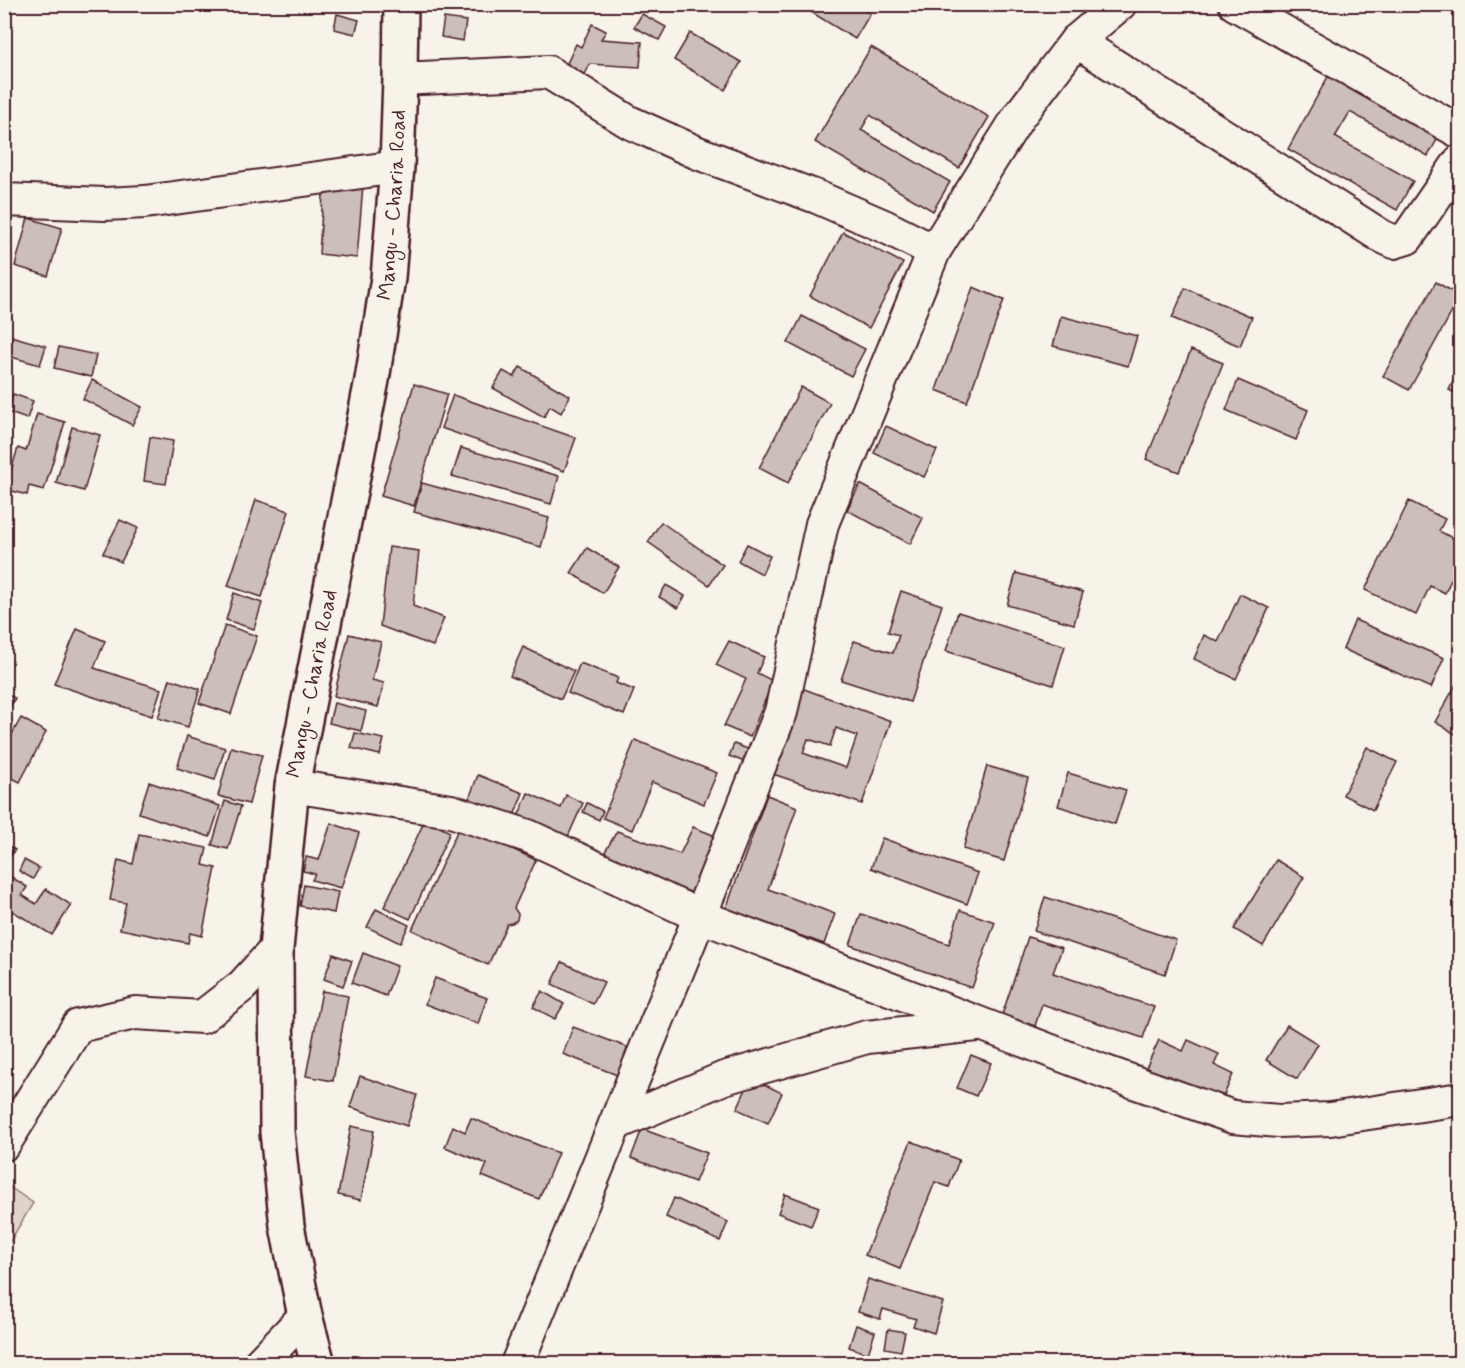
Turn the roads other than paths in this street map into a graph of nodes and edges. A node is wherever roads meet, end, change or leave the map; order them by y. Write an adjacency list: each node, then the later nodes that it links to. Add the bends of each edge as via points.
1 (401, 4): 5 (street, Mangu - Charia Road)
2 (1120, 4): 4 (street)
3 (1235, 4): 6 (street)
4 (1076, 41): 7 (street, via 1394,242 1407,238); 10 (street, via 1019,116)
5 (400, 79): 8 (street, Mangu - Charia Road); 10 (street, via 548,72 629,122 698,153 817,197)
6 (1461, 132)
7 (1461, 161)
8 (396, 166): 9 (street, via 145,202); 11 (street, Mangu - Charia Road, via 388,278 372,380)
9 (4, 200)
10 (934, 251): 12 (street, via 822,524 781,712)
11 (292, 786): 12 (street, via 451,811 528,836); 13 (street, Mangu - Charia Road)
12 (700, 916): 14 (street); 16 (street)
13 (276, 949): 17 (street, via 242,986 202,1017 135,1013 78,1026); 18 (street, Mangu - Charia Road, via 277,1132 286,1226)
14 (981, 1025): 15 (street, via 1233,1117 1279,1121 1330,1119); 16 (street, via 867,1037 724,1078)
15 (1461, 1099)
16 (615, 1124): 21 (street)
17 (4, 1144)
18 (305, 1317): 19 (street); 20 (street, Mangu - Charia Road)
19 (259, 1364)
20 (318, 1364)
21 (517, 1364)

